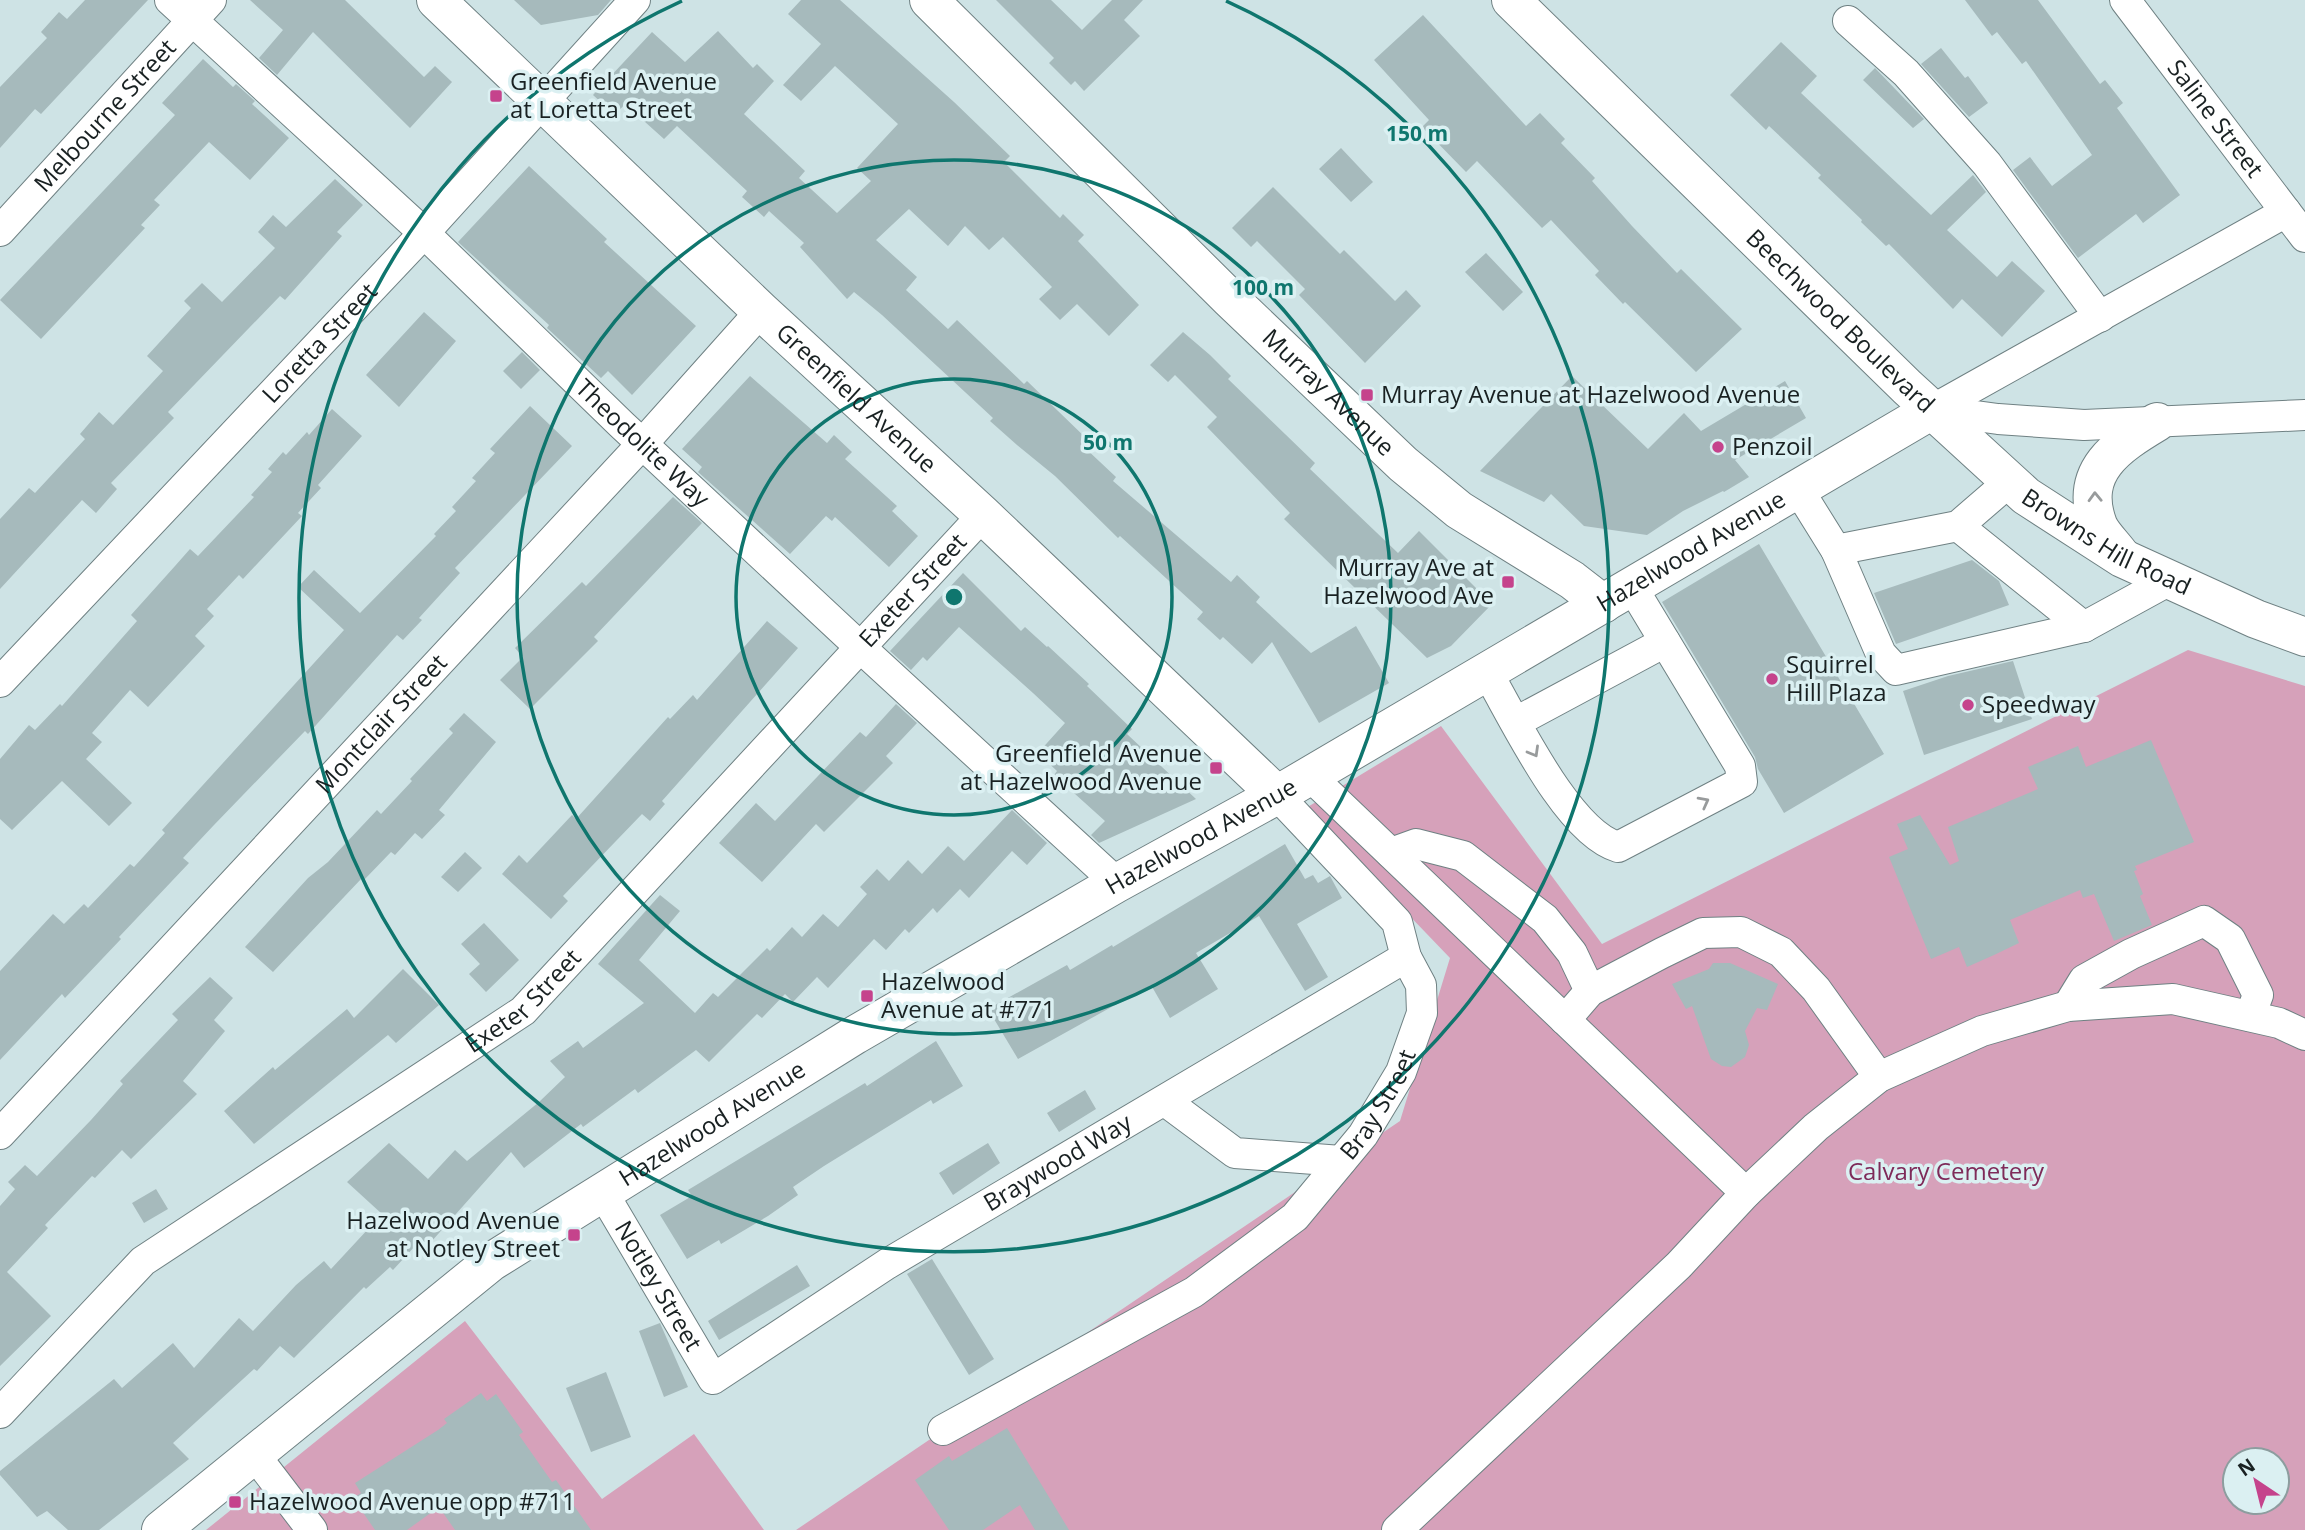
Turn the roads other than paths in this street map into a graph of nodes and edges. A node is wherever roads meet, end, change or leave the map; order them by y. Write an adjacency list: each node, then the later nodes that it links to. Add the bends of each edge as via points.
1 (436, 0): 8 (main road, Greenfield Avenue)
2 (635, 0): 8 (street, Loretta Street)
3 (929, 0): 26 (main road, Murray Avenue, via 1403,464 1459,510 1572,580)
4 (1511, 0): 15 (main road, Beechwood Boulevard)
5 (2125, 0): 9 (street, Saline Street)
6 (191, 6): 10 (street, Melbourne Street); 11 (street, Theodolite Way)
7 (1848, 21): 14 (street, via 1906,73 1987,164)
8 (542, 99): 11 (street, Loretta Street); 13 (main road, Greenfield Avenue)
9 (2286, 212): 12 (street, Saline Street); 14 (street, Hazelwood Avenue)
10 (0, 230)
11 (424, 233): 18 (street, Theodolite Way); 32 (street, Loretta Street)
12 (2305, 237)
13 (761, 312): 18 (street, Montclair Street); 21 (main road, Greenfield Avenue)
14 (2100, 317): 15 (street, Hazelwood Avenue)
15 (1933, 410): 17 (street, Beechwood Boulevard, via 2084,425); 19 (main road, Browns Hill Road); 20 (main road, Hazelwood Avenue)
16 (2305, 415): 17 (street, Beechwood Boulevard)
17 (2157, 422): 24 (main road, one-way to 17, via 2098,526 2093,493 2099,469 2116,447)
18 (644, 442): 30 (street, Theodolite Way); 46 (street, Montclair Street)
19 (2010, 481): 22 (street); 24 (main road, Browns Hill Road, via 2057,518)
20 (1798, 489): 23 (street); 26 (main road, Hazelwood Avenue)
21 (983, 515): 30 (street, Exeter Street); 35 (main road, Greenfield Avenue)
22 (1958, 526): 23 (street); 27 (street)
23 (1836, 550): 27 (street, via 1881,654 1896,670)
24 (2122, 558): 25 (main road, Browns Hill Road)
25 (2168, 581): 27 (street); 28 (main road, Browns Hill Road)
26 (1618, 595): 29 (street); 31 (main road, Hazelwood Avenue)
27 (2084, 628)
28 (2305, 637)
29 (1665, 642): 33 (street); 33 (street, one-way to 29, via 1552,783 1585,827 1618,847 1742,782 1740,766)
30 (860, 647): 37 (street, Theodolite Way); 51 (street, Exeter Street, via 523,1010 143,1261)
31 (1487, 672): 33 (street); 34 (main road, Hazelwood Avenue)
32 (0, 681)
33 (1517, 722)
34 (1310, 776): 35 (main road, Hazelwood Avenue); 36 (street)
35 (1277, 795): 37 (main road, Hazelwood Avenue); 38 (street, Bray Street, via 1397,922)
36 (1391, 853): 39 (street, via 1416,844 1463,856 1545,919 1572,953); 42 (street)
37 (1117, 883): 48 (main road, Hazelwood Avenue, via 855,1035)
38 (1406, 957): 45 (street, Braywood Way); 47 (street, Bray Street, via 1421,985 1422,1013 1401,1072 1363,1135)
39 (1590, 991): 42 (street); 44 (street, via 1703,933 1741,932 1781,952 1816,989)
40 (2068, 1006): 41 (street, via 2174,999); 41 (street, via 2084,980 2204,921 2230,939 2258,995); 44 (street, via 1982,1031)
41 (2250, 1016): 43 (street)
42 (1565, 1020): 49 (street)
43 (2305, 1035)
44 (1879, 1077): 49 (street, via 1816,1127)
45 (1165, 1101): 47 (street, via 1235,1153); 50 (street, Braywood Way, via 887,1264)
46 (0, 1134)
47 (1341, 1161): 52 (street, Bray Street, via 1295,1217 1194,1292)
48 (603, 1193): 50 (street, Notley Street); 53 (main road, Hazelwood Avenue, via 491,1262)
49 (1746, 1194): 56 (street, via 1679,1265)
50 (713, 1379)
51 (0, 1413)
52 (943, 1430)
53 (254, 1454): 54 (main road, Hazelwood Avenue); 55 (street)
54 (161, 1530)
55 (312, 1530)
56 (1397, 1530)

